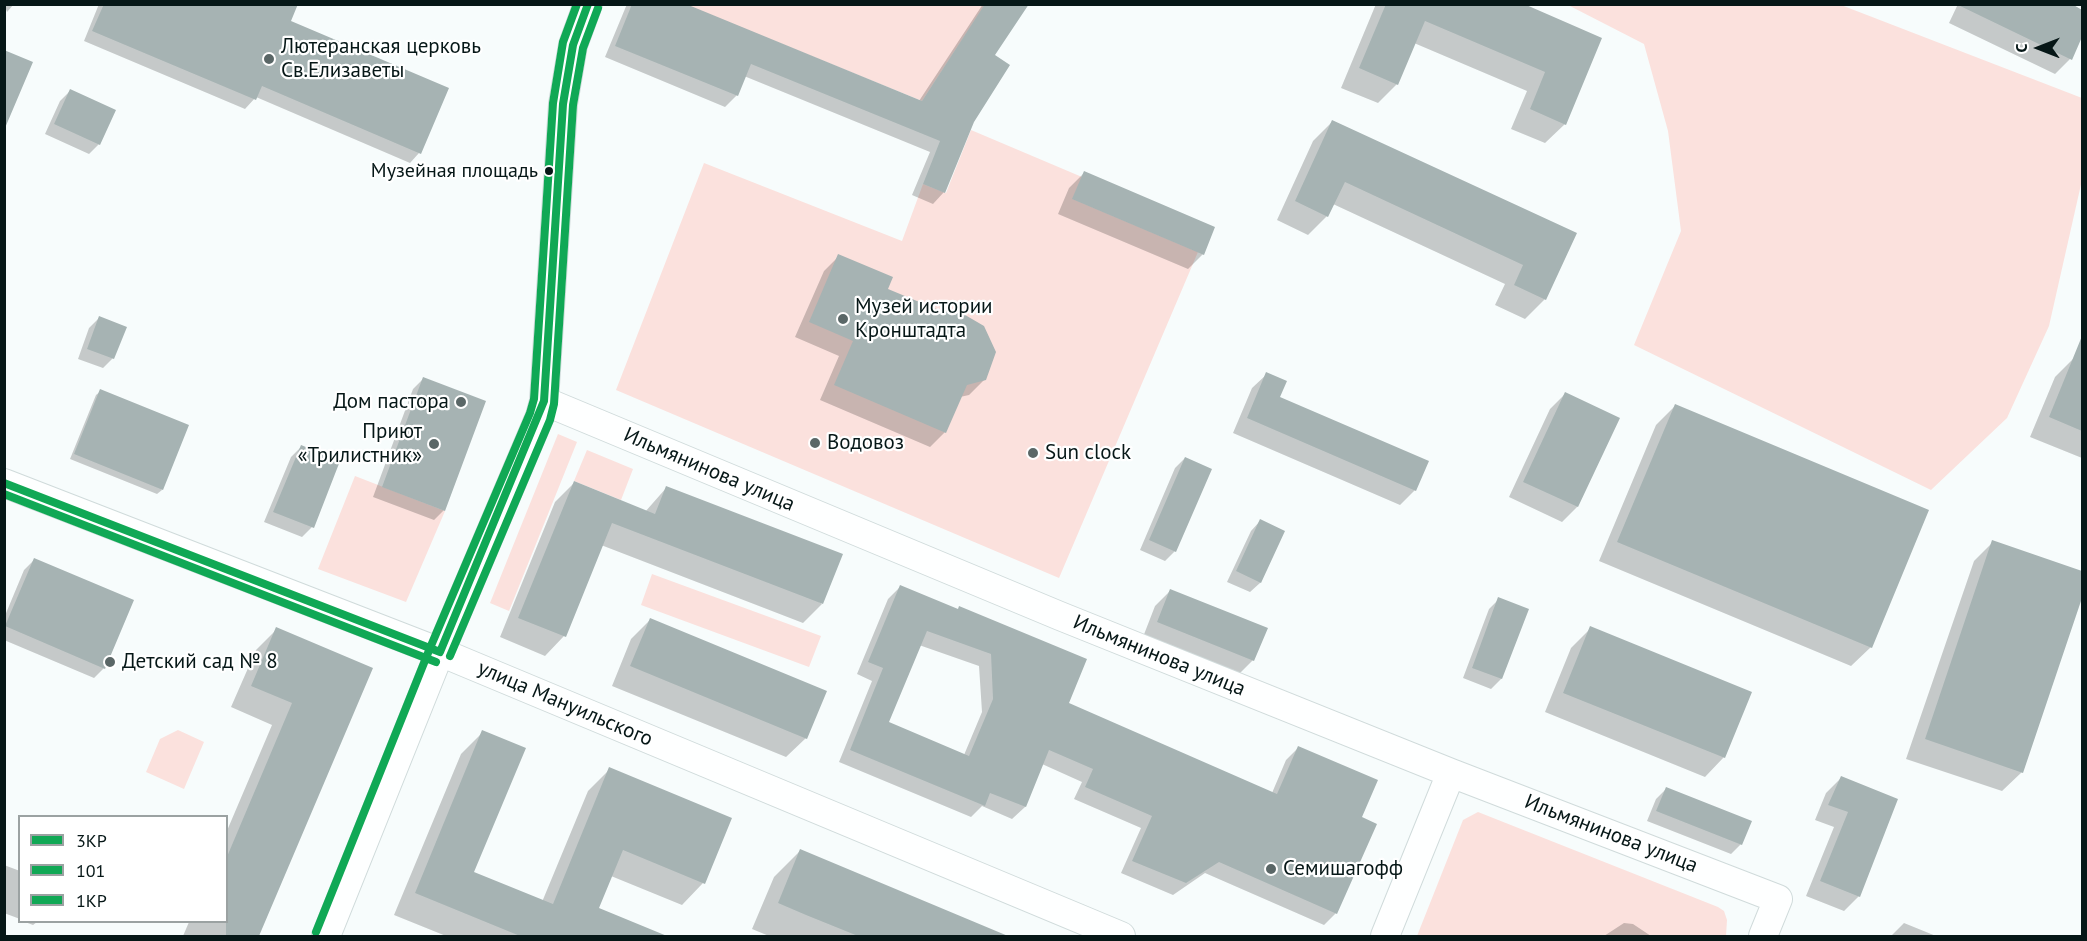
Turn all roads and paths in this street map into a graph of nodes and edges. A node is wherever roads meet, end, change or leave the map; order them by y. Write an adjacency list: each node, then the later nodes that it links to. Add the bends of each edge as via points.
1 (588, 4): 2 (street, via 573,45 563,104)
2 (544, 401): 4 (street); 5 (street, Ильмянинова улица, via 892,548)
3 (4, 483): 4 (street, улица Мануильского)
4 (440, 652): 6 (street); 7 (street, улица Мануильского)
5 (1451, 773): 8 (street); 9 (street, Ильмянинова улица, via 1778,898)
6 (326, 936)
7 (1121, 936)
8 (1384, 936)
9 (1763, 936)

